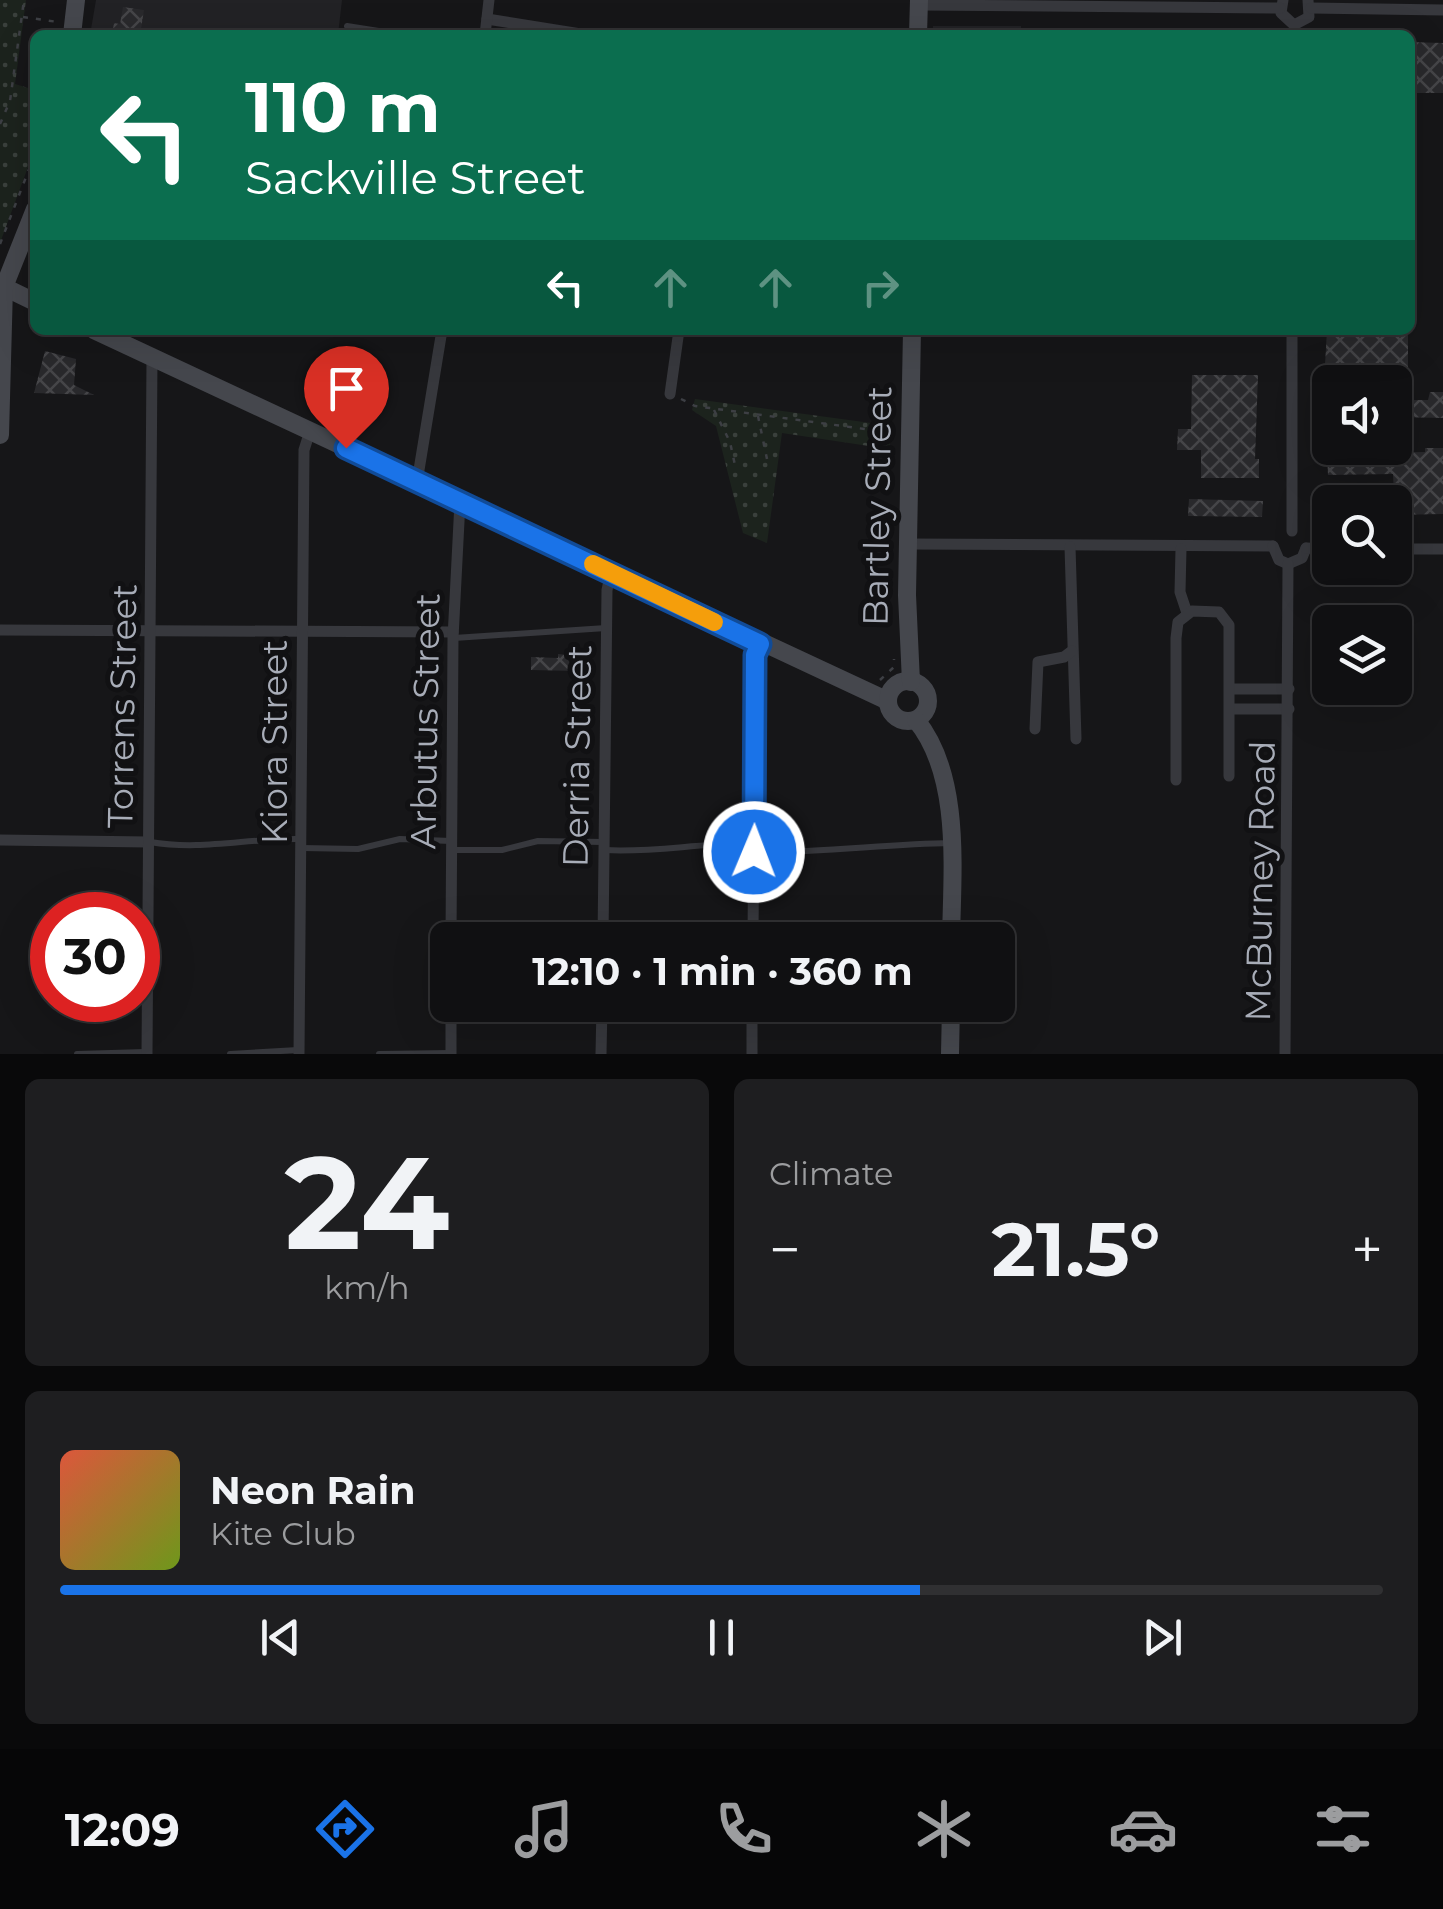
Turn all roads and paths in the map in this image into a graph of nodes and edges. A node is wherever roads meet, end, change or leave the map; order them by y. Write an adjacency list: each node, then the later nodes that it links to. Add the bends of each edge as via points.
1 (24, 0): 8 (path)
2 (76, 0): 12 (main road)
3 (489, 0): 9 (street)
4 (919, 3): 5 (street); 16 (main road)
5 (1282, 4): 17 (street)
6 (1310, 4): 7 (street); 17 (street)
7 (1443, 10)
8 (22, 17): 11 (path, via 58,21); 18 (path, via 10,101)
9 (487, 19): 14 (street); 15 (street)
10 (347, 26): 13 (lane)
11 (57, 30)
12 (73, 30)
13 (372, 30)
14 (485, 30)
15 (556, 30)
16 (918, 30)
17 (1294, 30)
18 (0, 124)
19 (30, 167): 21 (path)
20 (30, 221): 22 (main road)
21 (0, 244)
22 (2, 286): 23 (main road); 35 (main road)
23 (30, 300)
24 (104, 335): 29 (main road)
25 (441, 335): 38 (street)
26 (678, 335): 30 (street)
27 (912, 335): 41 (main road, Bartley Street)
28 (1292, 335): 40 (street)
29 (152, 358): 33 (main road); 54 (street, Torrens Street)
30 (670, 394): 31 (path)
31 (713, 408): 32 (path); 37 (path)
32 (757, 414): 34 (path); 36 (path)
33 (310, 431): 38 (main road); 55 (street, Kiora Street, via 304,450)
34 (900, 434)
35 (0, 436)
36 (767, 459)
37 (736, 470)
38 (417, 482): 39 (main road)
39 (460, 502): 50 (main road); 56 (street, Arbutus Street)
40 (1292, 531): 42 (street, via 1281,533); 44 (street)
41 (908, 544): 43 (street); 59 (main road, Bartley Street)
42 (1273, 546): 46 (street); 49 (street)
43 (1070, 547): 46 (street); 58 (street)
44 (1306, 548): 45 (street); 49 (street)
45 (1312, 548)
46 (1181, 549): 51 (street, via 1180,592)
47 (1412, 549): 48 (street)
48 (1443, 549)
49 (1288, 564): 61 (street, McBurney Road)
50 (611, 572): 52 (street, Derria Street); 57 (main road)
51 (1187, 613): 60 (street, McBurney Road, via 1226,615); 69 (street, via 1176,638)
52 (606, 628): 56 (lane); 75 (street, Derria Street)
53 (0, 630): 54 (street)
54 (151, 630): 55 (street); 71 (street, Torrens Street)
55 (302, 632): 56 (street); 72 (street, Kiora Street)
56 (453, 635): 74 (street, Arbutus Street)
57 (760, 644): 62 (main road); 76 (street)
58 (1072, 651): 66 (street, via 1038,662); 67 (street)
59 (911, 682): 62 (main road, via 898,684); 65 (main road, via 928,699)
60 (1231, 689): 61 (street, McBurney Road); 64 (street, McBurney Road)
61 (1290, 689): 63 (street, McBurney Road)
62 (888, 701): 65 (main road, via 897,718)
63 (1290, 708): 64 (street, McBurney Road); 94 (street, McBurney Road)
64 (1230, 709): 68 (street, McBurney Road)
65 (916, 720): 73 (main road, via 935,752)
66 (1036, 729)
67 (1076, 739)
68 (1229, 776)
69 (1176, 780)
70 (0, 840): 71 (street)
71 (148, 842): 72 (lane, via 212,848 254,838); 86 (street, Torrens Street)
72 (301, 843): 74 (lane, via 358,849 400,839); 85 (street, Kiora Street)
73 (951, 843): 76 (lane, via 871,844 834,853); 80 (main road)
74 (451, 845): 75 (lane); 77 (street, Arbutus Street)
75 (604, 846): 76 (lane, via 649,852 706,842); 78 (street, Derria Street)
76 (754, 848): 79 (street)
77 (451, 922)
78 (603, 922)
79 (753, 922)
80 (951, 922)
81 (451, 1022): 90 (street)
82 (602, 1022): 91 (street)
83 (752, 1022): 92 (street)
84 (951, 1022): 93 (main road)
85 (300, 1052): 88 (lane)
86 (147, 1053): 87 (lane)
87 (77, 1054)
88 (230, 1054)
89 (379, 1054): 90 (lane)
90 (451, 1054)
91 (601, 1054)
92 (752, 1054)
93 (950, 1054)
94 (1285, 1054)

